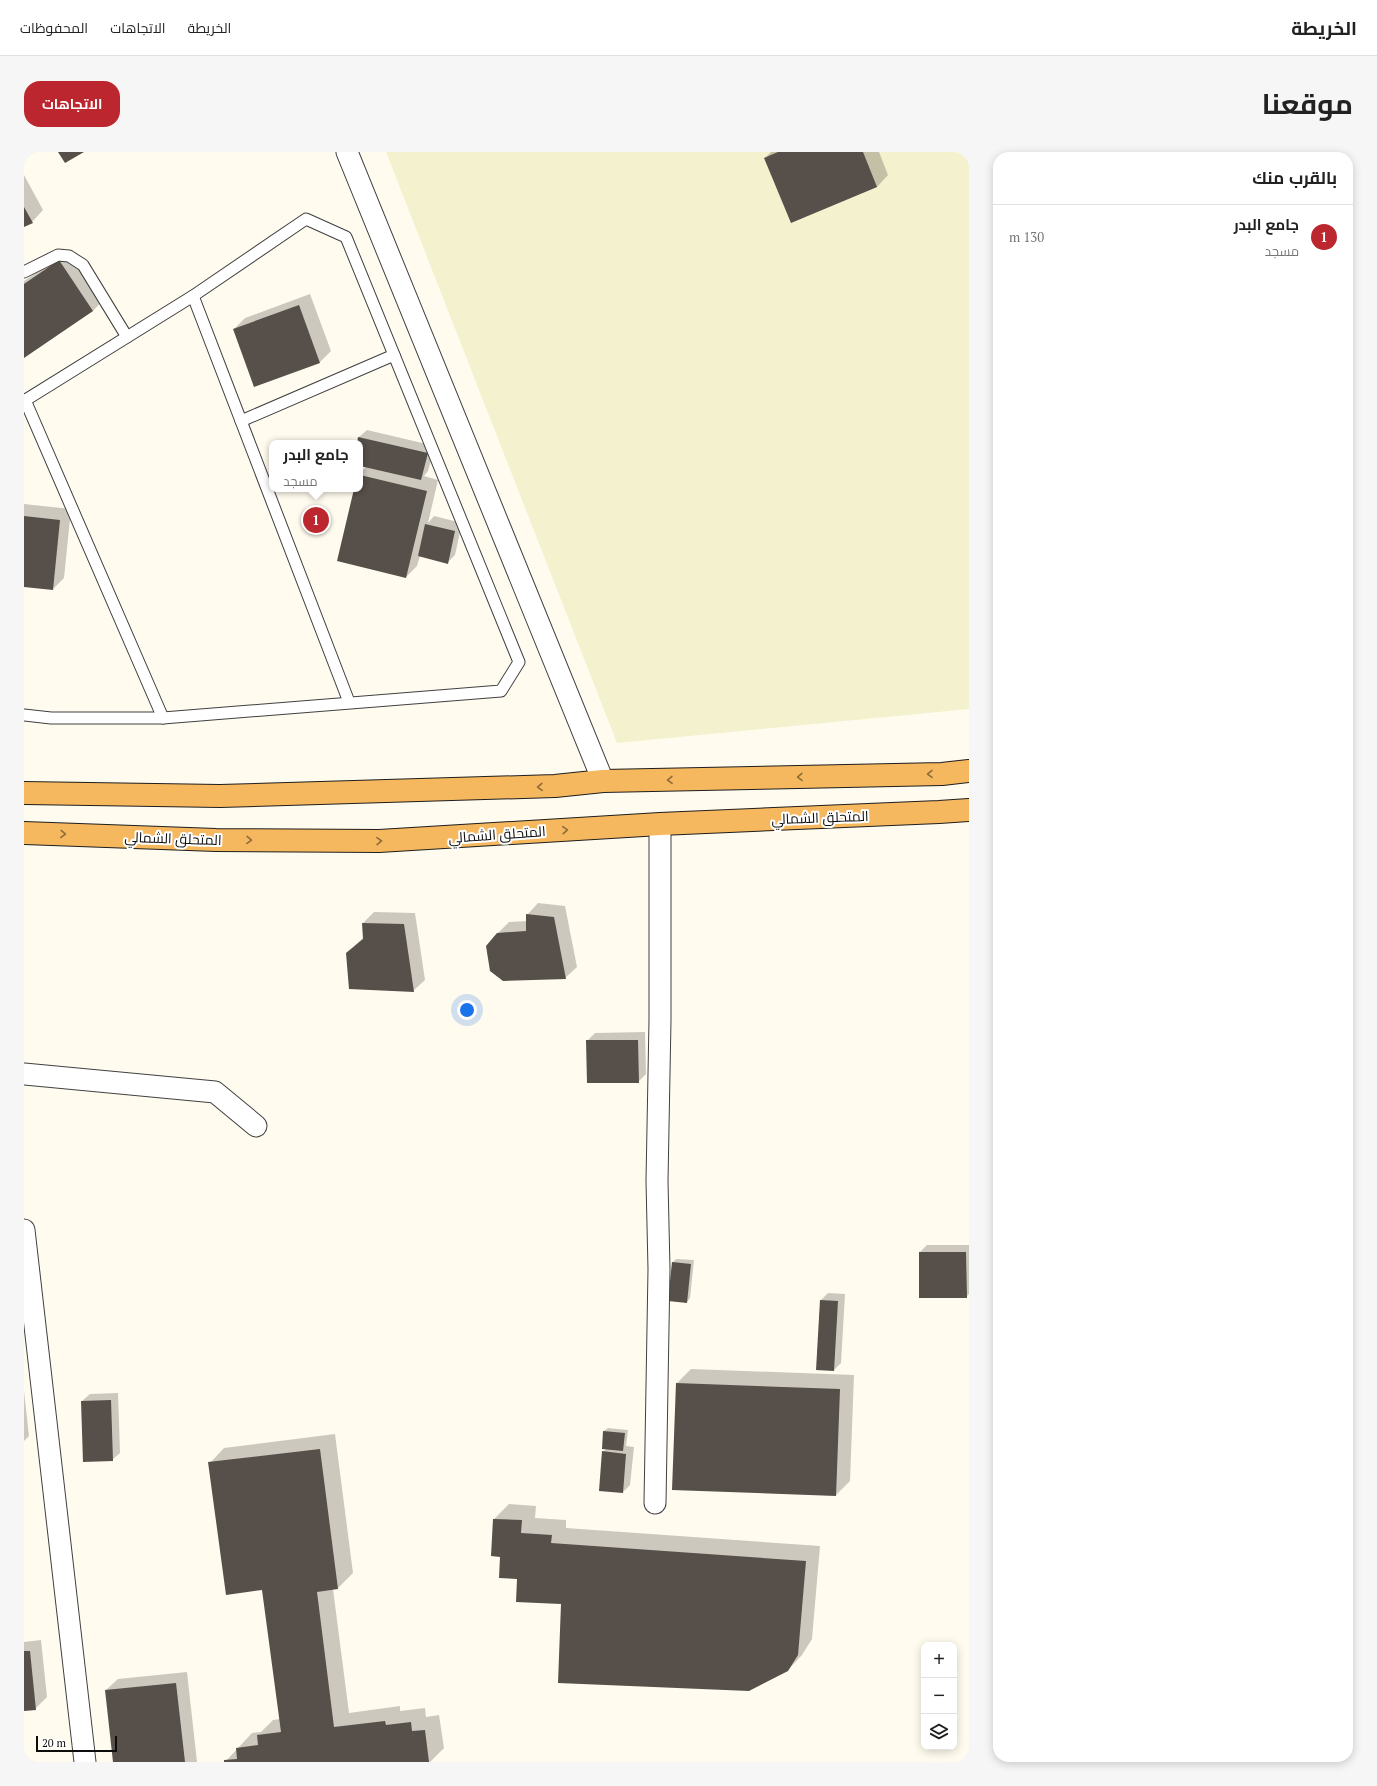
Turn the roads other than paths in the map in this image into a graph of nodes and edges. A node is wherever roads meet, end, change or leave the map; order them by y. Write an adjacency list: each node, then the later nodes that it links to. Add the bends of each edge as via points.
1 (347, 152): 12 (street)
2 (24, 272): 4 (lane, via 58,255 69,256 83,265)
3 (193, 296): 4 (lane); 5 (lane, via 306,219 346,237); 7 (lane)
4 (127, 337): 6 (lane)
5 (394, 355): 7 (lane); 8 (lane, via 520,662 501,691)
6 (24, 401): 10 (lane)
7 (241, 421): 8 (lane)
8 (349, 702): 10 (lane)
9 (24, 715): 10 (lane, via 51,718)
10 (163, 718)
11 (969, 771): 12 (highway, one-way to 12, via 942,774)
12 (603, 781): 13 (highway, one-way to 13, via 555,786 220,796)
13 (24, 793)
14 (969, 810): 15 (highway, المتحلق الشمالي)
15 (660, 824): 16 (highway, المتحلق الشمالي, one-way to 15, via 216,840 379,841); 20 (street, via 657,1181 659,1269)
16 (24, 833)
17 (24, 1074): 18 (street, via 215,1092)
18 (256, 1126)
19 (24, 1230): 21 (street)
20 (655, 1503)
21 (85, 1762)

